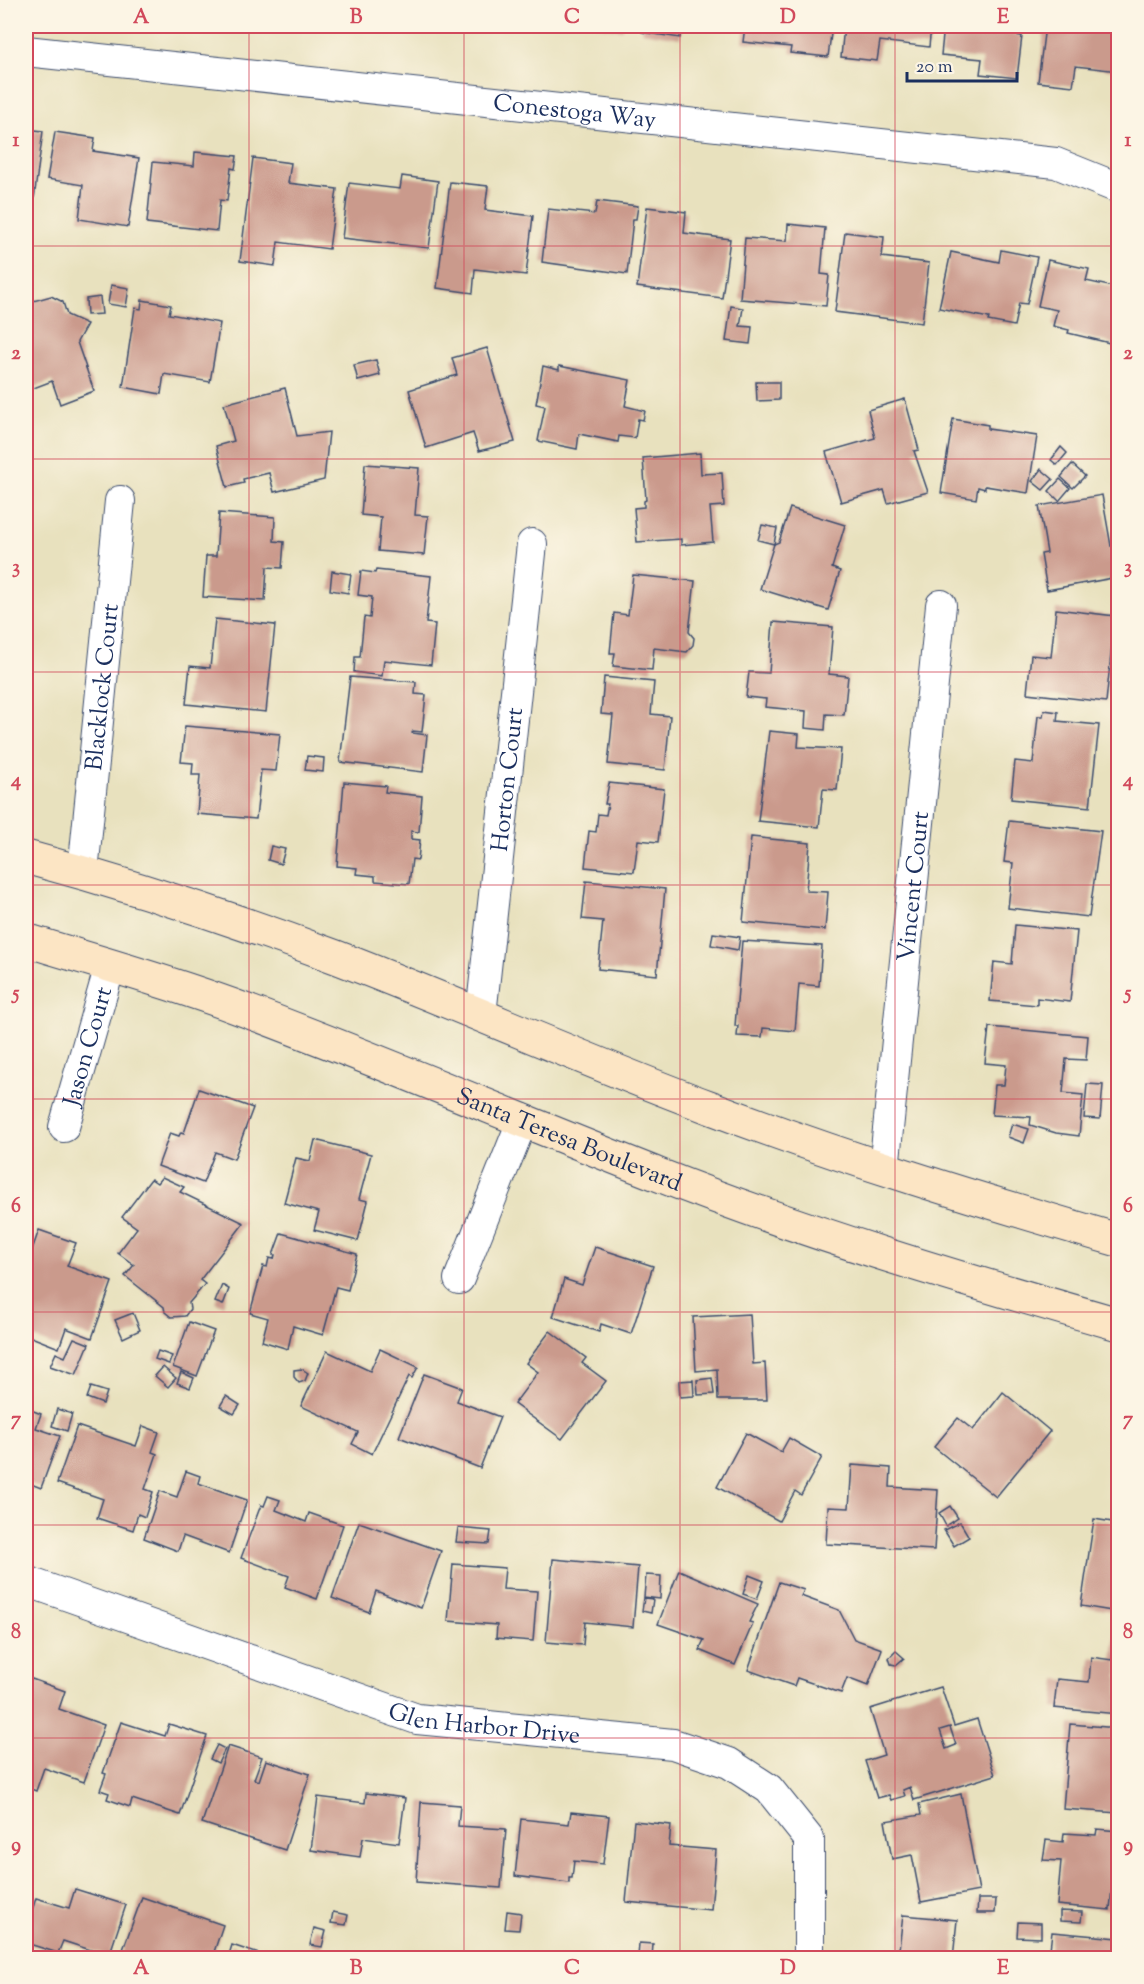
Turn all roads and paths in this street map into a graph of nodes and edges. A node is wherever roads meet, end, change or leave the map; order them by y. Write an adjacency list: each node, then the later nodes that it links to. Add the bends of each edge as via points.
1 (26, 51): 2 (street, Conestoga Way, via 1056,163)
2 (1119, 188)
3 (120, 501): 7 (street, Blacklock Court)
4 (532, 544): 10 (street, Horton Court)
5 (941, 606): 13 (street, Vincent Court)
6 (26, 857): 7 (main road)
7 (83, 872): 10 (main road, via 324,953)
8 (26, 940): 9 (main road, Santa Teresa Boulevard)
9 (110, 966): 11 (main road, Santa Teresa Boulevard, via 228,1004); 12 (street, Jason Court)
10 (481, 1015): 13 (main road, via 707,1107)
11 (523, 1119): 15 (street); 16 (main road, Santa Teresa Boulevard, via 756,1211 932,1270)
12 (64, 1127)
13 (884, 1169): 14 (main road)
14 (1119, 1240)
15 (459, 1279)
16 (1119, 1324)
17 (26, 1581): 18 (street, Glen Harbor Drive, via 417,1719 674,1744 729,1763 769,1789 809,1839)
18 (809, 1959)

